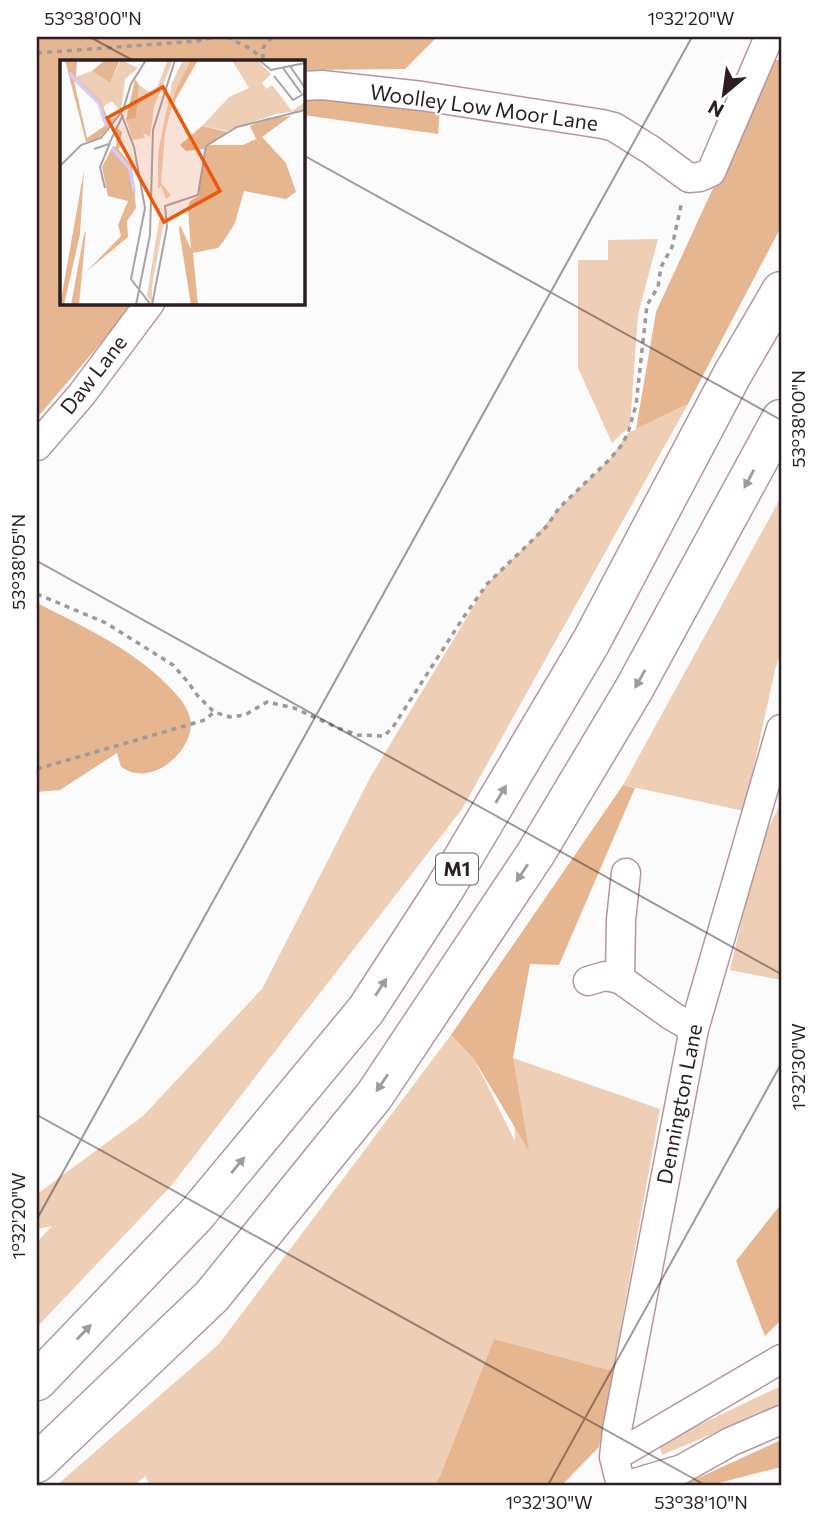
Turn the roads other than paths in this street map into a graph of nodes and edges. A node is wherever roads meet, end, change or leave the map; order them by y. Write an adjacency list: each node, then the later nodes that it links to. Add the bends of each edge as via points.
1 (769, 37): 2 (street, Woolley Low Moor Lane, via 711,172 700,177 689,178 614,127 601,124 422,96)
2 (304, 86)
3 (781, 291): 13 (highway, M1, one-way to 3, via 196,1216 366,1010 444,890 592,642)
4 (149, 304): 6 (street, Daw Lane)
5 (781, 419): 16 (highway, M1, one-way to 16, via 634,689 536,853 373,1096 212,1296)
6 (37, 446)
7 (781, 729): 11 (street, Dennington Lane)
8 (625, 873): 9 (street)
9 (620, 979): 10 (street, via 605,976); 11 (street)
10 (588, 981)
11 (694, 1029): 15 (street, Dennington Lane)
12 (781, 1359): 15 (street)
13 (37, 1381)
14 (781, 1420): 18 (street, via 682,1469)
15 (614, 1457): 17 (street, Dennington Lane)
16 (37, 1463)
17 (621, 1485)
18 (628, 1485)

